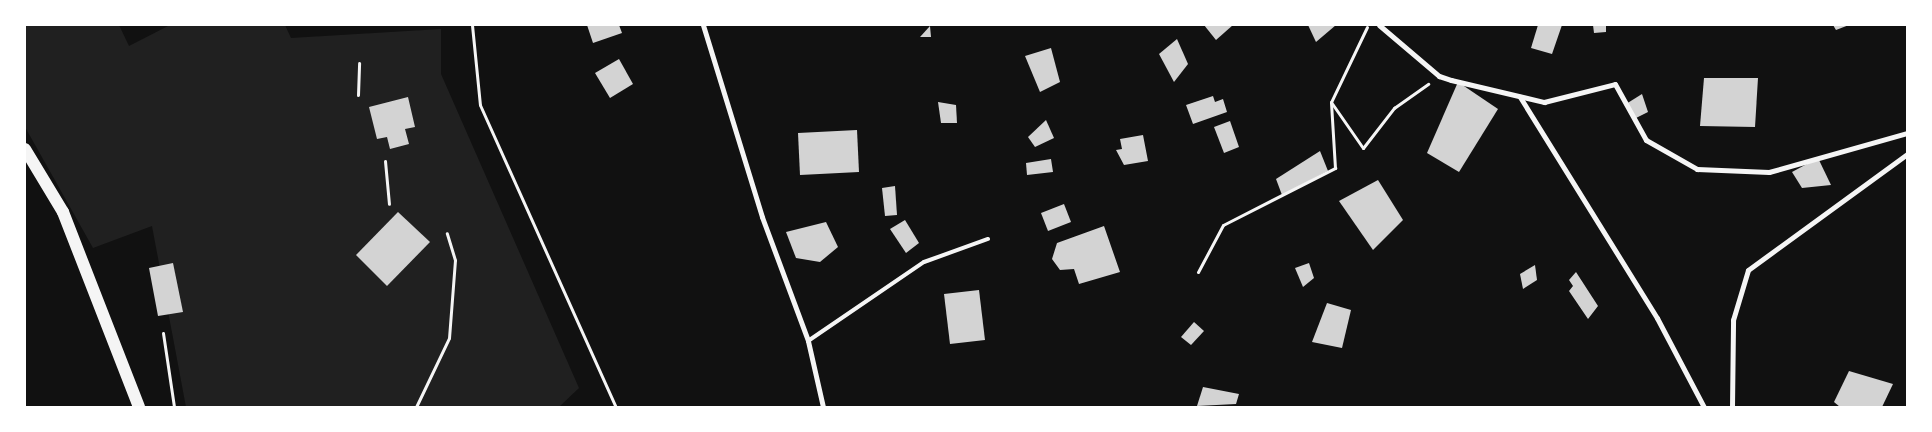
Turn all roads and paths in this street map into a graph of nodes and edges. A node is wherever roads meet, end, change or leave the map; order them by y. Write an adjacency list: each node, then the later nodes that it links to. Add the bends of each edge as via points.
1 (472, 25): 23 (path, via 480,105)
2 (703, 25): 19 (street, via 762,217)
3 (1368, 25): 9 (path)
4 (1379, 25): 6 (street)
5 (359, 63): 7 (path)
6 (1439, 76): 8 (street); 9 (path, via 1394,108 1363,148)
7 (358, 95)
8 (1520, 97): 10 (street, via 1544,102 1615,84 1646,140 1697,169 1769,172); 25 (street, via 1656,318)
9 (1331, 102): 17 (path, via 1335,168 1223,225)
10 (1907, 133)
11 (25, 149): 20 (main road, via 63,212)
12 (1907, 154): 26 (street, via 1748,270 1733,320)
13 (385, 161): 14 (path)
14 (389, 204)
15 (447, 233): 22 (path, via 454,260 449,338)
16 (988, 239): 19 (lane, via 924,262)
17 (1198, 272)
18 (163, 333): 21 (path)
19 (808, 342): 24 (street)
20 (139, 407)
21 (174, 407)
22 (416, 407)
23 (616, 407)
24 (823, 407)
25 (1704, 407)
26 (1732, 407)

